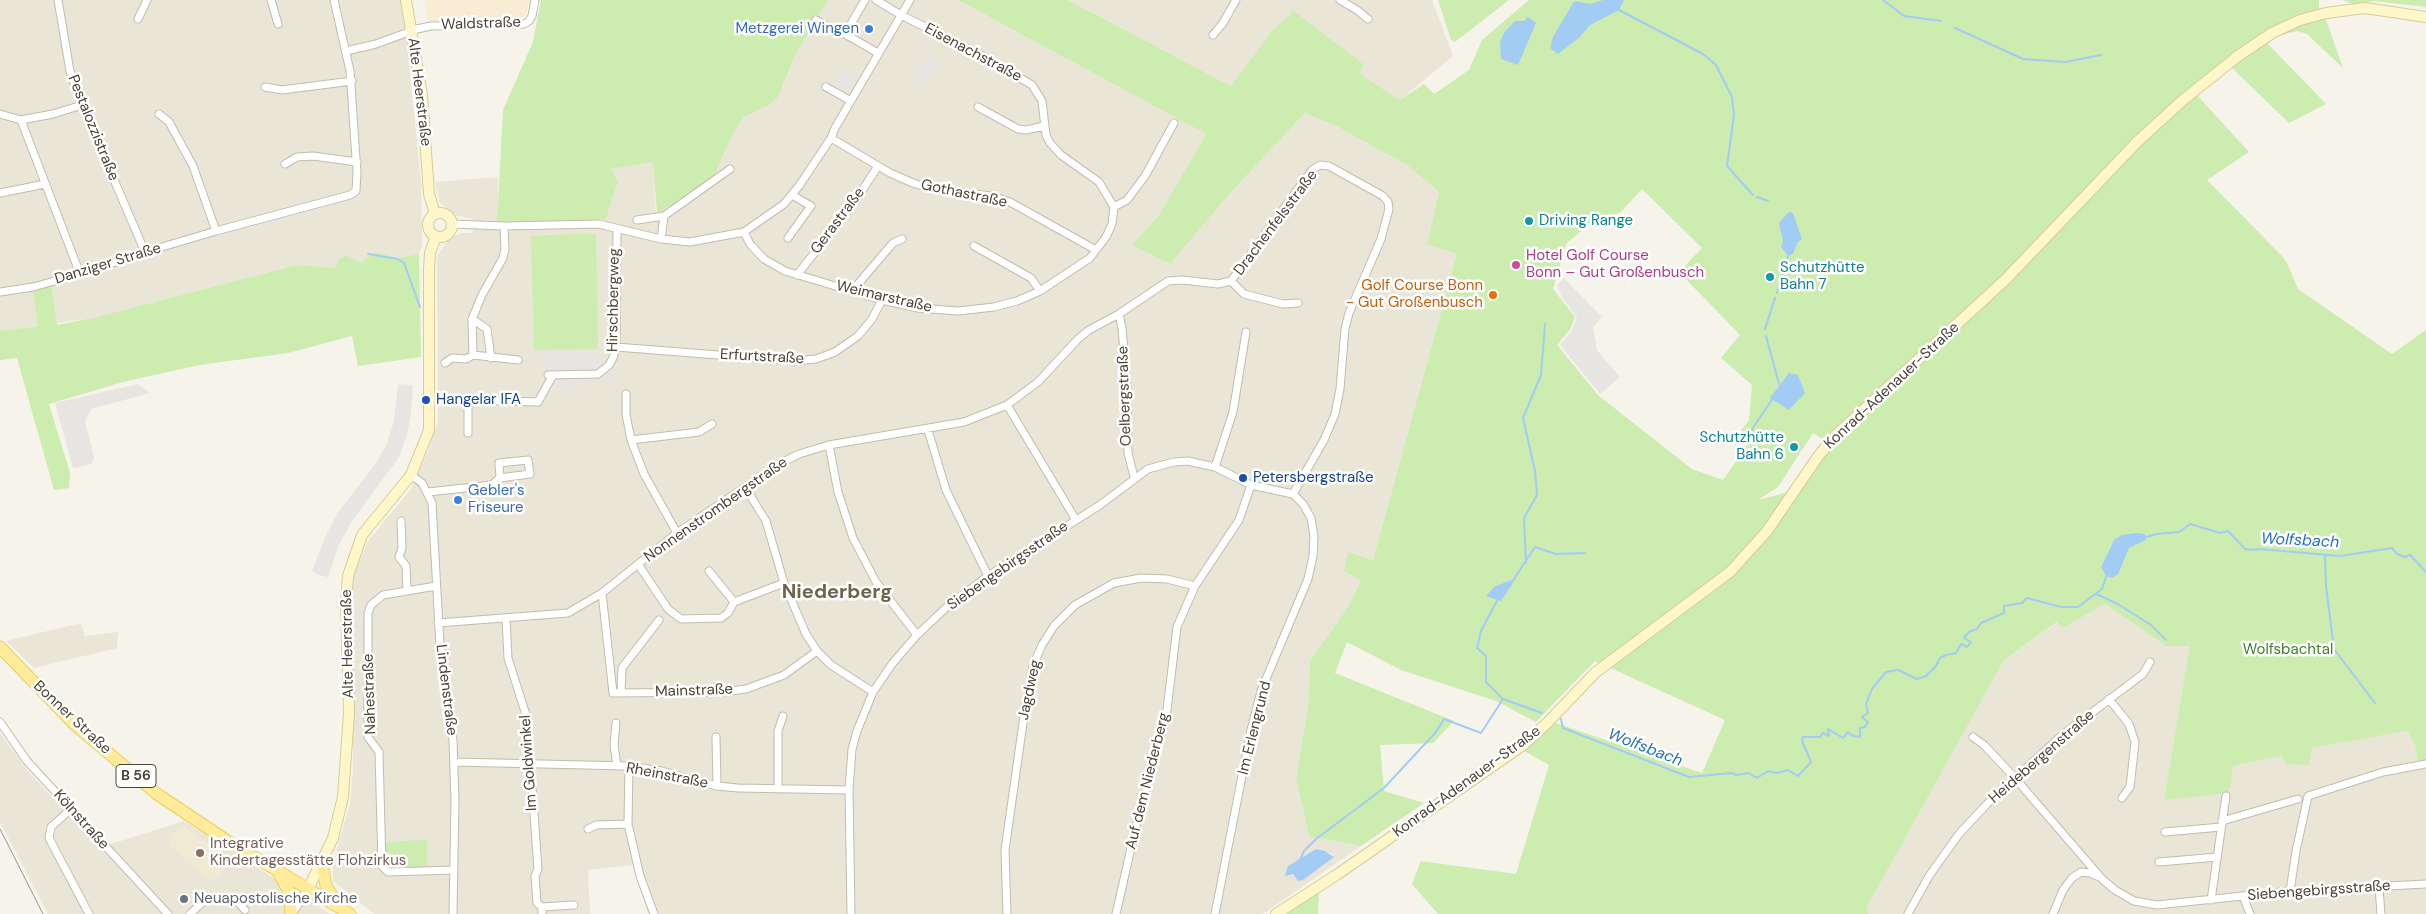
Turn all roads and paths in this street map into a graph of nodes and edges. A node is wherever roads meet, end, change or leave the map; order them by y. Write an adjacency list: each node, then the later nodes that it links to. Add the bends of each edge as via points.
1 (58, 0): 27 (street, Pestalozzistraße, via 70,71)
2 (146, 0): 14 (street)
3 (271, 0): 17 (street)
4 (334, 0): 21 (street)
5 (406, 0): 18 (street, Alte Heerstraße)
6 (535, 0): 18 (street, Waldstraße, via 532,16 524,24 431,26)
7 (865, 0): 19 (street)
8 (876, 0): 12 (street, Eisenachstraße)
9 (910, 0): 12 (street)
10 (1236, 0): 20 (street, via 1224,23)
11 (1340, 0): 16 (street)
12 (901, 15): 22 (street); 33 (street, Eisenachstraße, via 954,40 1032,85 1044,107)
13 (2426, 17): 161 (street, Konrad-Adenauer-Straße, via 2365,8 2326,13 2272,33 2244,52 2183,100 2138,142 2004,280 1836,435 1757,544 1730,572 1596,672 1523,745)
14 (138, 19)
15 (816, 20): 19 (street)
16 (1368, 20)
17 (278, 24)
18 (410, 31): 21 (street, Waldstraße, via 371,46); 43 (street, Alte Heerstraße, via 422,95 429,194)
19 (845, 34): 22 (street)
20 (1213, 34)
21 (346, 51): 23 (street)
22 (878, 53): 26 (street)
23 (352, 81): 24 (street, via 282,90); 35 (street)
24 (265, 87)
25 (826, 87): 26 (street)
26 (851, 101): 34 (street)
27 (82, 105): 31 (street); 57 (street, Pestalozzistraße)
28 (978, 107): 33 (street, via 1018,129)
29 (0, 114): 31 (street)
30 (159, 114): 49 (street, via 169,122 193,166)
31 (21, 120): 39 (street)
32 (1174, 124): 42 (street, via 1145,176 1127,200)
33 (1044, 126): 42 (street, Eisenachstraße, via 1055,149 1099,182)
34 (831, 138): 37 (street, Gothastraße); 41 (street)
35 (357, 162): 36 (street, via 313,156 297,157); 49 (street, Danziger Straße, via 358,184 350,195)
36 (285, 164)
37 (878, 166): 56 (street, Gothastraße, via 929,188 991,196 1010,202); 59 (street, Gerastraße, via 856,200)
38 (730, 169): 44 (street)
39 (45, 184): 40 (street); 58 (street)
40 (0, 193)
41 (792, 195): 50 (street); 52 (street, via 811,206)
42 (1114, 207): 56 (street, Weimarstraße, via 1112,224)
43 (435, 214): 46 (street, via 446,215); 51 (street, via 428,224 430,232)
44 (664, 216): 45 (street); 53 (street)
45 (637, 220)
46 (452, 224): 47 (street); 51 (street, via 448,234)
47 (504, 226): 48 (street, via 599,224); 67 (street, via 503,258)
48 (617, 230): 53 (street); 69 (street, Hirschbergweg)
49 (216, 231): 57 (street, Danziger Straße)
50 (744, 232): 53 (street, via 690,242); 59 (street, Weimarstraße, via 764,259)
51 (436, 236): 82 (street, Alte Heerstraße, via 429,270 429,430)
52 (788, 238)
53 (661, 239)
54 (902, 239): 61 (street, via 893,243)
55 (974, 246): 62 (street, via 1031,278)
56 (1096, 250): 62 (street, Weimarstraße, via 1080,266)
57 (144, 252): 58 (street, Danziger Straße)
58 (80, 274): 63 (street, Danziger Straße)
59 (797, 275): 61 (street, Weimarstraße)
60 (1231, 281): 65 (street, Drachenfelsstraße, via 1244,294 1282,304); 66 (street, Drachenfelsstraße, via 1218,284 1168,281); 88 (street, Drachenfelsstraße, via 1312,170 1320,165 1330,166 1388,202 1381,239 1349,312 1335,414)
61 (852, 291): 64 (street, Weimarstraße)
62 (1040, 291): 64 (street, Weimarstraße, via 1017,301 973,311 918,308)
63 (0, 292)
64 (882, 300): 69 (street, Erfurtstraße, via 858,336 835,352 816,359 795,362)
65 (1298, 303)
66 (1119, 314): 75 (street, Nonnenstrombergstraße, via 1078,339 1038,382); 83 (street, Oelbergstraße, via 1127,386 1127,446)
67 (472, 319): 70 (street); 71 (street, via 487,329)
68 (1246, 332): 81 (street, via 1233,412)
69 (616, 347): 78 (street, Hirschbergweg, via 609,365 598,374 551,375 538,402 468,400)
70 (473, 355): 71 (street); 73 (street, via 466,359 452,358)
71 (491, 358): 72 (street)
72 (518, 360)
73 (445, 363)
74 (626, 394): 79 (street)
75 (1007, 405): 77 (street, Nonnenstrombergstraße, via 964,422); 89 (street)
76 (712, 424): 79 (street, via 699,432)
77 (928, 430): 80 (street, Nonnenstrombergstraße); 94 (street, via 946,490)
78 (468, 433)
79 (631, 440): 91 (street, via 644,474)
80 (829, 445): 86 (street, Nonnenstrombergstraße, via 799,454); 104 (street, via 838,492 852,538 876,582)
81 (1215, 467): 83 (street, Siebengebirgsstraße, via 1174,462 1148,469); 85 (street, Siebengebirgsstraße)
82 (411, 475): 87 (street); 137 (street, Alte Heerstraße, via 365,531 348,576 346,768 334,838)
83 (1134, 477): 89 (street, Siebengebirgsstraße)
84 (500, 478): 84 (street, via 530,474 528,460 499,463); 87 (street, via 492,485)
85 (1251, 485): 88 (street, Siebengebirgsstraße); 97 (street, Auf dem Niederberg, via 1239,520)
86 (745, 487): 91 (street, Nonnenstrombergstraße); 95 (street, via 766,521)
87 (428, 492): 96 (street, Lindenstraße, via 432,503)
88 (1293, 494): 160 (street, Im Erlengrund, via 1311,518 1313,556 1308,579 1261,691)
89 (1076, 520): 94 (street, Siebengebirgsstraße)
90 (401, 521): 98 (street, via 399,557 406,566)
91 (678, 533): 92 (street, Nonnenstrombergstraße)
92 (638, 564): 99 (street, Nonnenstrombergstraße); 100 (street, via 668,609 681,619 721,618)
93 (709, 571): 100 (street)
94 (988, 576): 104 (street, Siebengebirgsstraße)
95 (784, 583): 100 (street); 106 (street)
96 (436, 586): 98 (street, Nahestraße); 103 (street, Lindenstraße)
97 (1196, 586): 158 (street, Jagdweg, via 1167,578 1114,583 1074,605 1042,644 1033,666 1026,702 1007,832); 159 (street, Auf dem Niederberg, via 1177,627 1166,718 1139,813)
98 (407, 591): 138 (street, Nahestraße, via 383,595 371,605 368,613 368,736 380,752 382,866 388,872)
99 (602, 593): 101 (street, Nonnenstrombergstraße, via 568,613); 111 (street, via 613,693)
100 (734, 602)
101 (506, 618): 103 (street, Nonnenstrombergstraße); 119 (street, Im Goldwinkel, via 508,658 527,718)
102 (659, 620): 111 (street, via 622,668)
103 (438, 622): 118 (street, Lindenstraße)
104 (917, 634): 110 (street, Siebengebirgsstraße)
105 (0, 647): 108 (main road, Bonner Straße / B 56)
106 (817, 651): 110 (street, via 847,678); 111 (street, Mainstraße, via 784,676 746,689)
107 (0, 654): 108 (street)
108 (12, 661): 139 (main road, Bonner Straße / B 56, via 74,724 157,794)
109 (2150, 662): 112 (street, Heidebergenstraße, via 2143,674)
110 (873, 692): 126 (street, Siebengebirgsstraße, via 856,731 849,767)
111 (621, 693)
112 (2109, 699): 123 (street, Heidebergenstraße); 128 (street, Heidebergenstraße, via 2128,724 2135,742 2130,787)
113 (783, 716): 125 (street, via 778,731)
114 (0, 722): 130 (street, Kölnstraße, via 27,761)
115 (616, 723): 121 (street, Rheinstraße, via 614,745)
116 (716, 737): 124 (street, Rheinstraße)
117 (1973, 738): 123 (street, Siebengebirgsstraße, via 1984,744)
118 (454, 762): 119 (street, Rheinstraße); 138 (street, Lindenstraße)
119 (529, 764): 121 (street, Rheinstraße); 150 (street, Im Goldwinkel, via 538,869 535,876 537,903)
120 (2426, 764): 144 (street, via 2383,772 2308,796)
121 (617, 766): 122 (street, Rheinstraße)
122 (629, 766): 124 (street, Rheinstraße); 131 (street)
123 (2014, 777): 140 (street, Siebengebirgsstraße); 162 (street, Heidebergenstraße, via 1960,834 1929,876)
124 (717, 786): 125 (street, Rheinstraße)
125 (778, 789): 126 (street, Rheinstraße)
126 (849, 790): 157 (street, Siebengebirgsstraße)
127 (2226, 796): 132 (street)
128 (2122, 798)
129 (2298, 799): 132 (street)
130 (71, 809): 151 (street, via 51,827 49,838); 152 (street, Kölnstraße)
131 (628, 824): 133 (street, via 596,825); 156 (street, via 640,876)
132 (2222, 824): 134 (street); 135 (street)
133 (588, 829)
134 (2165, 832)
135 (2217, 857): 136 (street); 146 (street)
136 (2159, 862)
137 (322, 863): 143 (street, Alte Heerstraße); 149 (main road, via 326,886)
138 (454, 870): 155 (street, Lindenstraße)
139 (277, 871): 143 (main road, Bonner Straße / B 56); 154 (main road, via 290,893)
140 (2102, 878): 146 (street, Siebengebirgsstraße, via 2125,897 2144,904); 163 (street, Siebengebirgsstraße, via 2091,872 2081,872 2072,878)
141 (2426, 884): 142 (street, Siebengebirgsstraße)
142 (2379, 887): 144 (street, Siebengebirgsstraße); 165 (street)
143 (308, 889): 149 (main road, Bonner Straße / B 56); 154 (street)
144 (2290, 892): 145 (street, Siebengebirgsstraße)
145 (2243, 896): 146 (street, Siebengebirgsstraße); 164 (street)
146 (2211, 900)
147 (574, 905): 150 (street, Im Goldwinkel)
148 (245, 910): 153 (street, via 234,898 206,899)
149 (345, 911)
150 (542, 911)
151 (90, 914)
152 (168, 914)
153 (190, 914)
154 (291, 914)
155 (453, 914)
156 (654, 914)
157 (851, 914)
158 (1007, 914)
159 (1116, 914)
160 (1215, 914)
161 (1276, 914)
162 (1908, 914)
163 (2053, 914)
164 (2250, 914)
165 (2380, 914)

